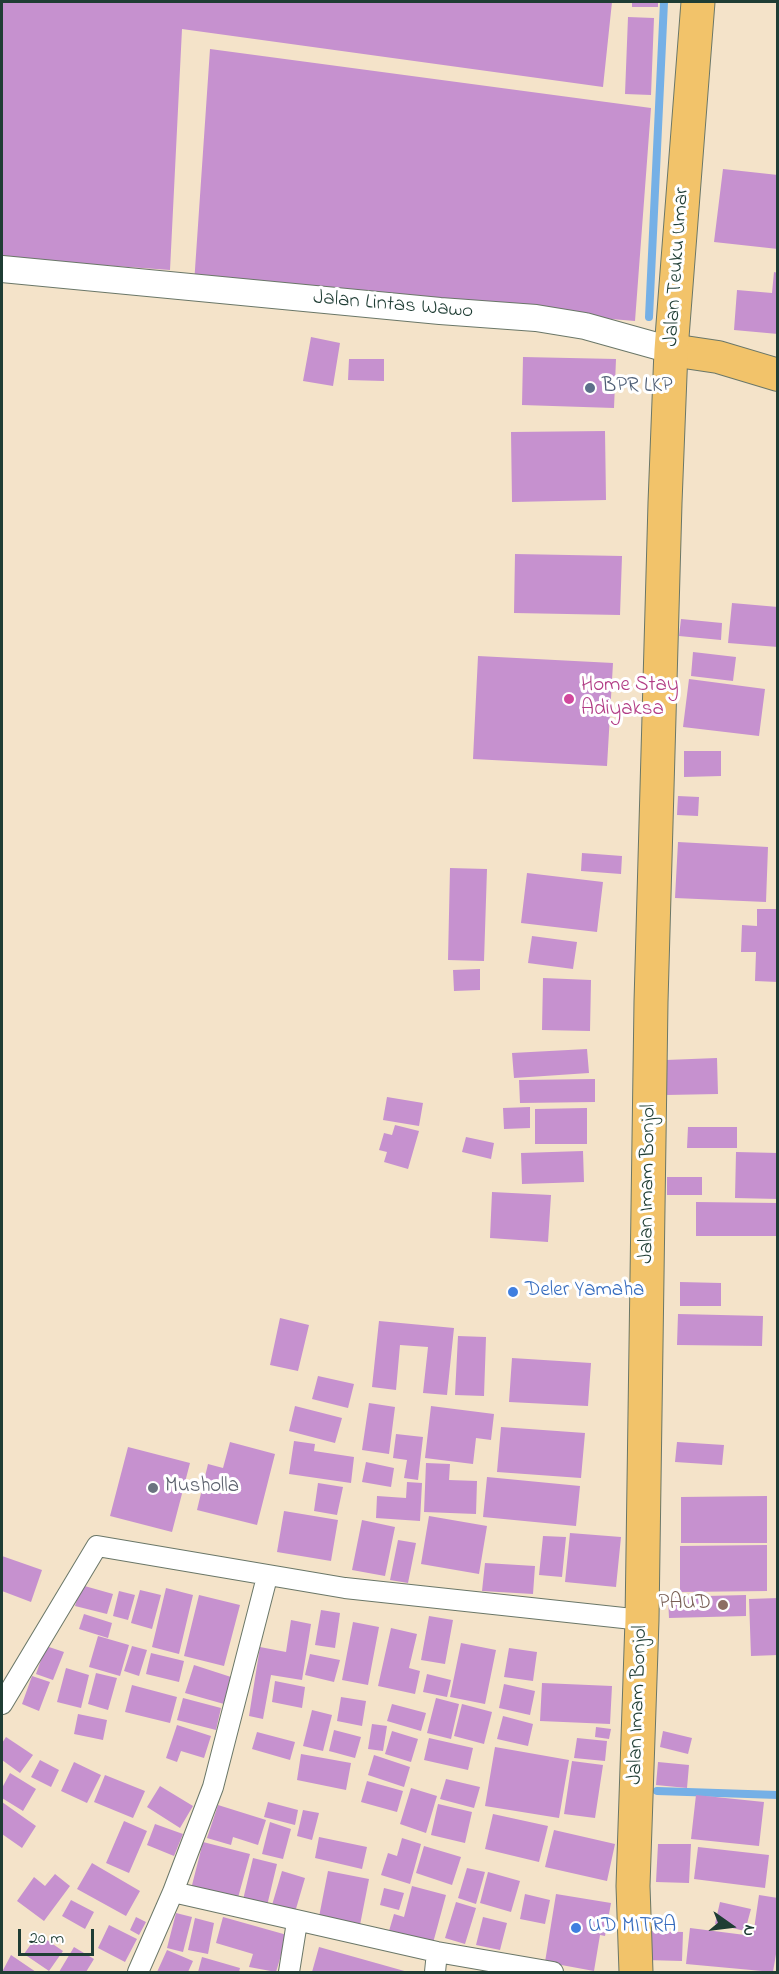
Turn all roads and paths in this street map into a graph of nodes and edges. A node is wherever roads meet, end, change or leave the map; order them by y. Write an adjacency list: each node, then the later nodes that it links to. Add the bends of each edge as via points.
1 (698, 2): 3 (highway, Jalan Teuku Umar)
2 (2, 269): 3 (street, Jalan Lintas Wawo, via 536,318 585,326)
3 (671, 350): 4 (main road, Jalan Lintas Wawo, via 718,357); 5 (highway, Jalan Teuku Umar)
4 (777, 375)
5 (665, 503): 7 (highway, Jalan Imam Bonjol, via 651,1014)
6 (267, 1577): 7 (street); 8 (street, via 96,1546); 9 (street, via 213,1787)
7 (642, 1620): 16 (highway, Jalan Imam Bonjol, via 633,1886)
8 (2, 1704)
9 (173, 1892): 10 (street); 12 (street)
10 (297, 1922): 11 (street); 13 (street)
11 (437, 1952): 14 (street); 15 (street)
12 (138, 1972)
13 (289, 1972)
14 (435, 1972)
15 (553, 1972)
16 (636, 1972)

